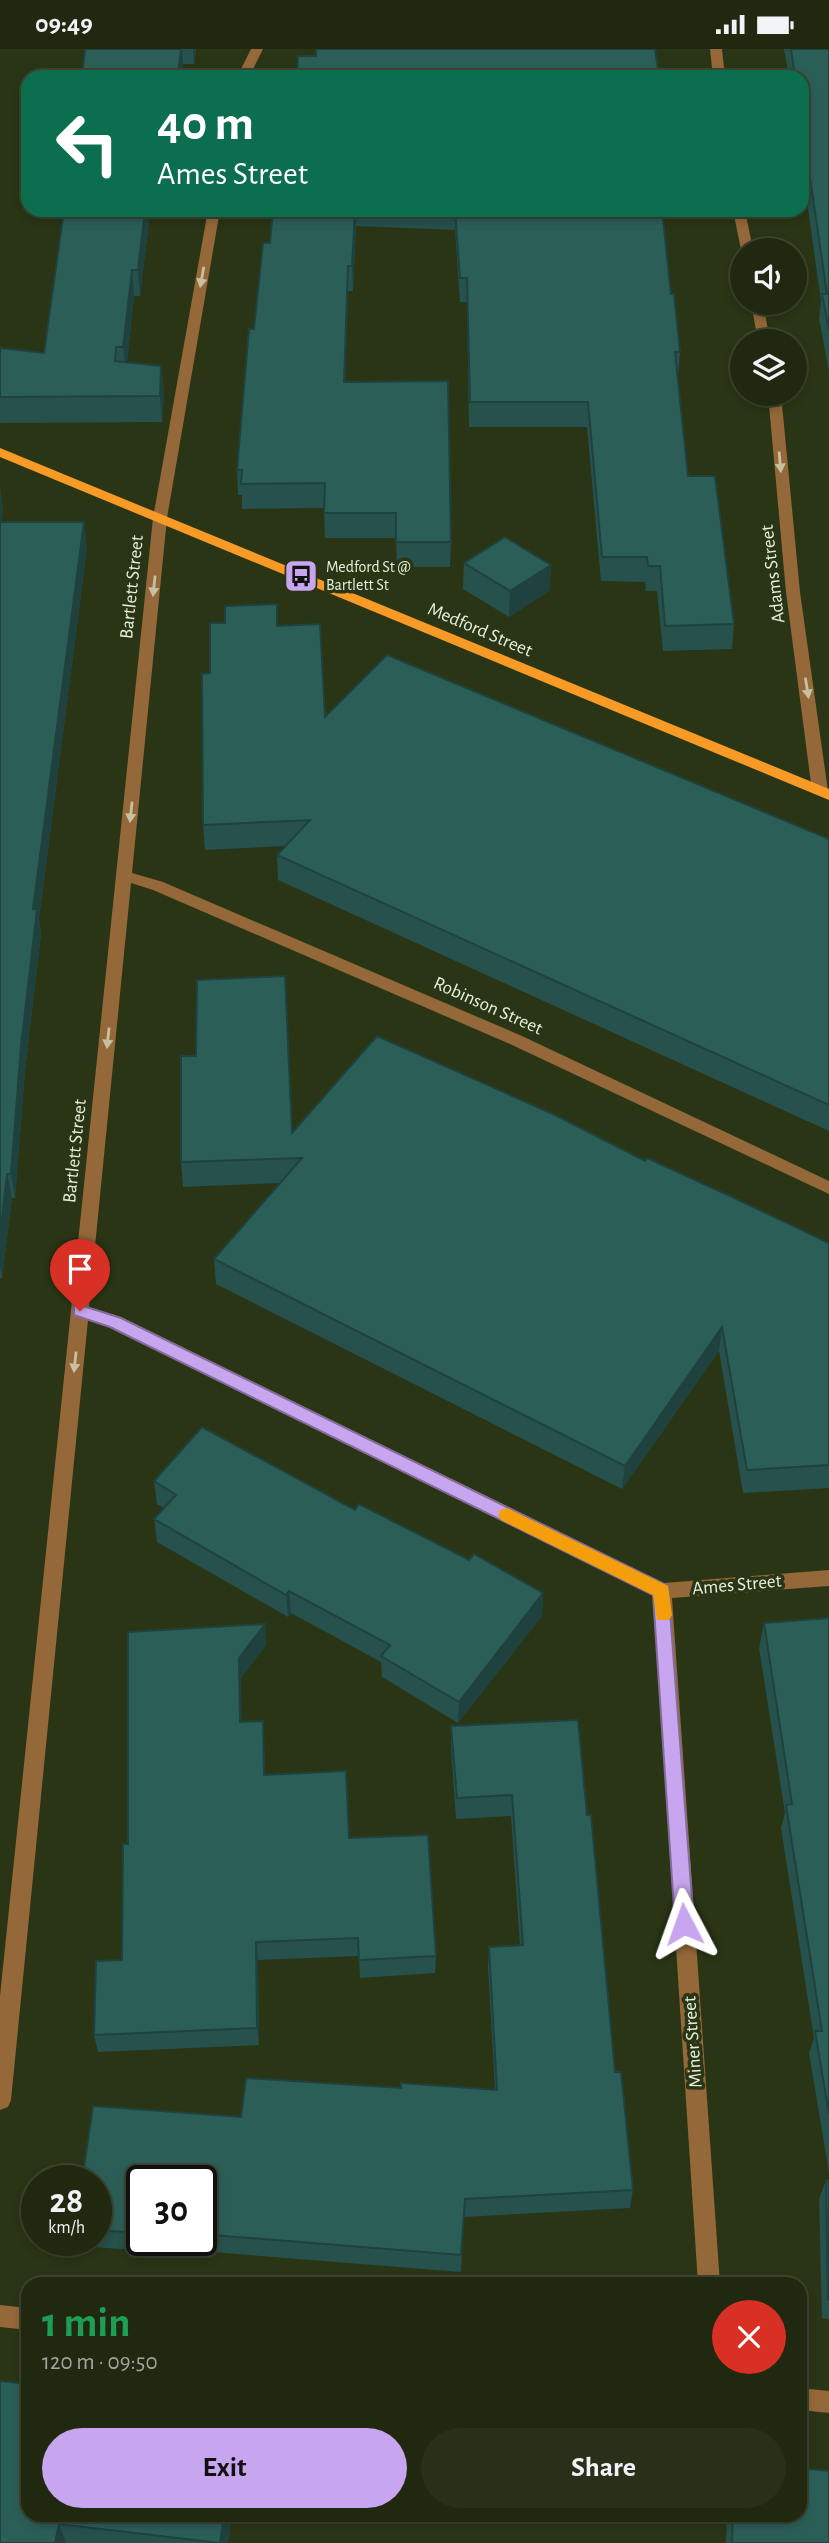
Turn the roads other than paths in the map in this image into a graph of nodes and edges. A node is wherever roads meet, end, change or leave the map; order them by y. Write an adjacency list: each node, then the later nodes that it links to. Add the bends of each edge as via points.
1 (257, 49): 3 (street)
2 (716, 49): 4 (street)
3 (246, 70)
4 (718, 70)
5 (213, 217): 10 (street, Bartlett Street, one-way to 10)
6 (740, 217): 7 (street)
7 (745, 238)
8 (775, 406): 11 (street, Adams Street, one-way to 11, via 793,592)
9 (0, 452): 10 (main road, Medford Street)
10 (160, 518): 11 (main road, Medford Street); 12 (street, Bartlett Street, one-way to 12)
11 (824, 793)
12 (124, 876): 13 (street, Robinson Street, via 158,886 516,1040); 14 (street, Bartlett Street, one-way to 14)
13 (829, 1188)
14 (80, 1311): 16 (street, via 116,1322); 17 (street, Bartlett Street, one-way to 17)
15 (829, 1578): 16 (street, Ames Street)
16 (662, 1591): 18 (street, Miner Street)
17 (0, 2100)
18 (709, 2277)
19 (0, 2316): 20 (street)
20 (21, 2318)
21 (807, 2400): 22 (street)
22 (829, 2402)

